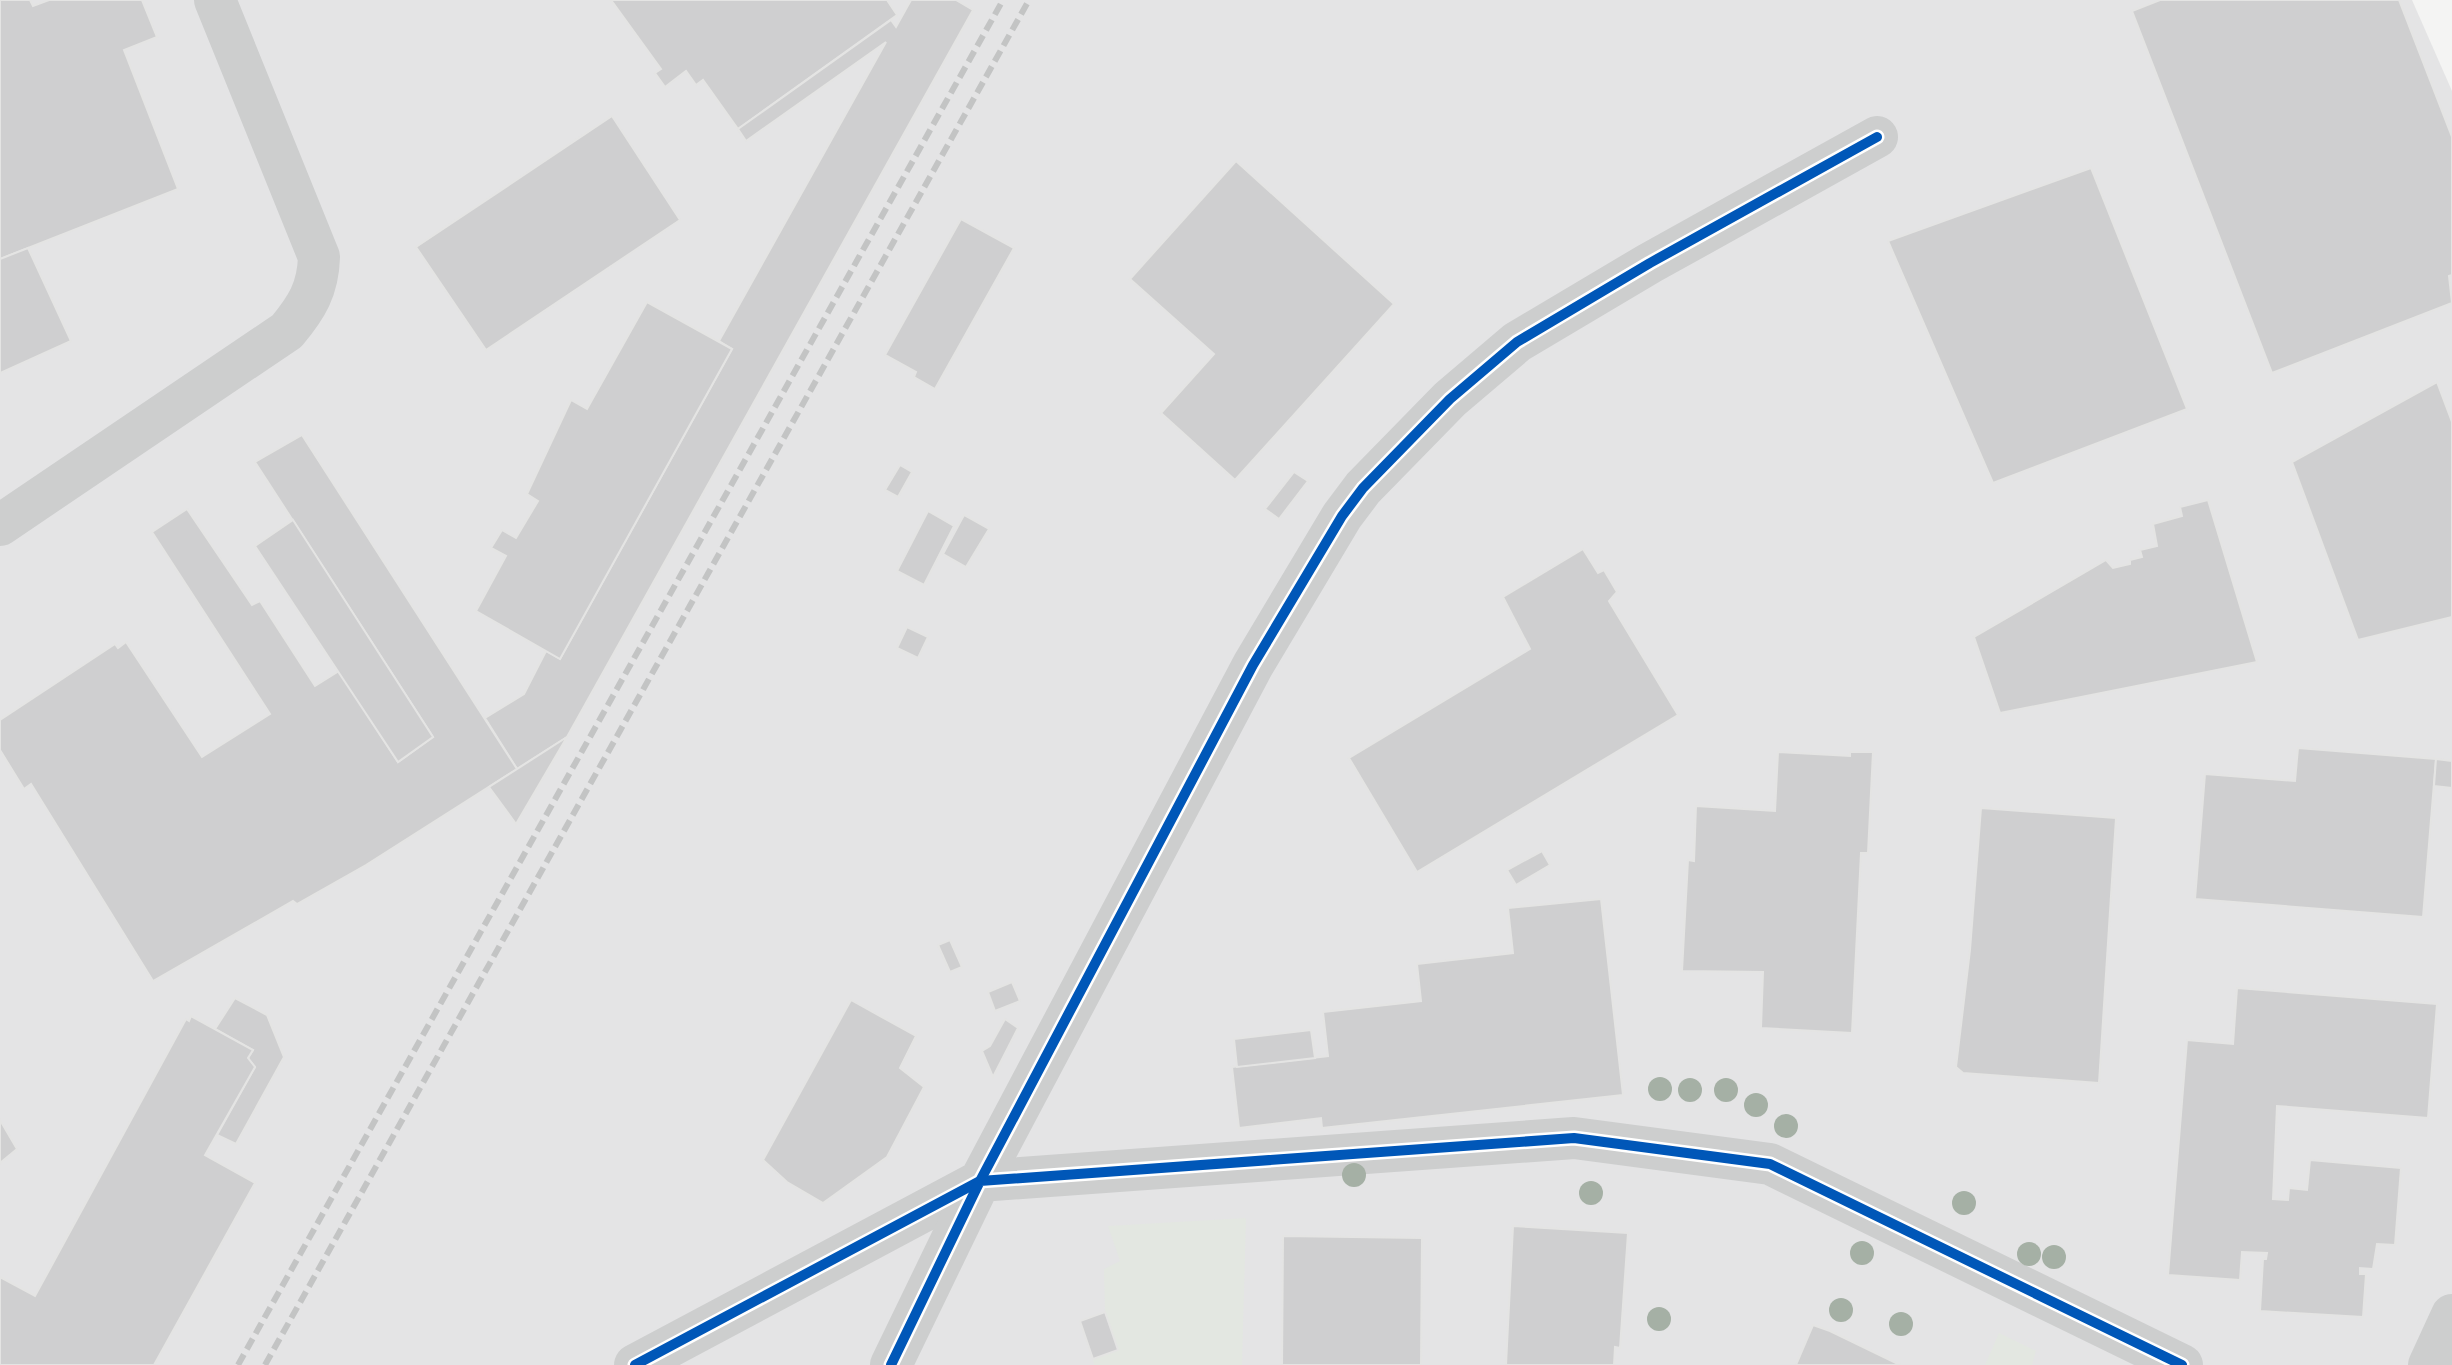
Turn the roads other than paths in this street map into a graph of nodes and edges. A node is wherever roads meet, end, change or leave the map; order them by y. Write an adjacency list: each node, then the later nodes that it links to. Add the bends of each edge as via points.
1 (215, 0): 3 (street, via 319,257 309,305 287,331)
2 (1877, 137): 4 (street, via 1517,342 1450,399 1363,488 1253,665)
3 (0, 525)
4 (980, 1181): 6 (street); 7 (street); 8 (street, via 1574,1138 1770,1164)
5 (2452, 1315): 9 (street)
6 (635, 1365)
7 (891, 1365)
8 (2182, 1365)
9 (2429, 1365)

